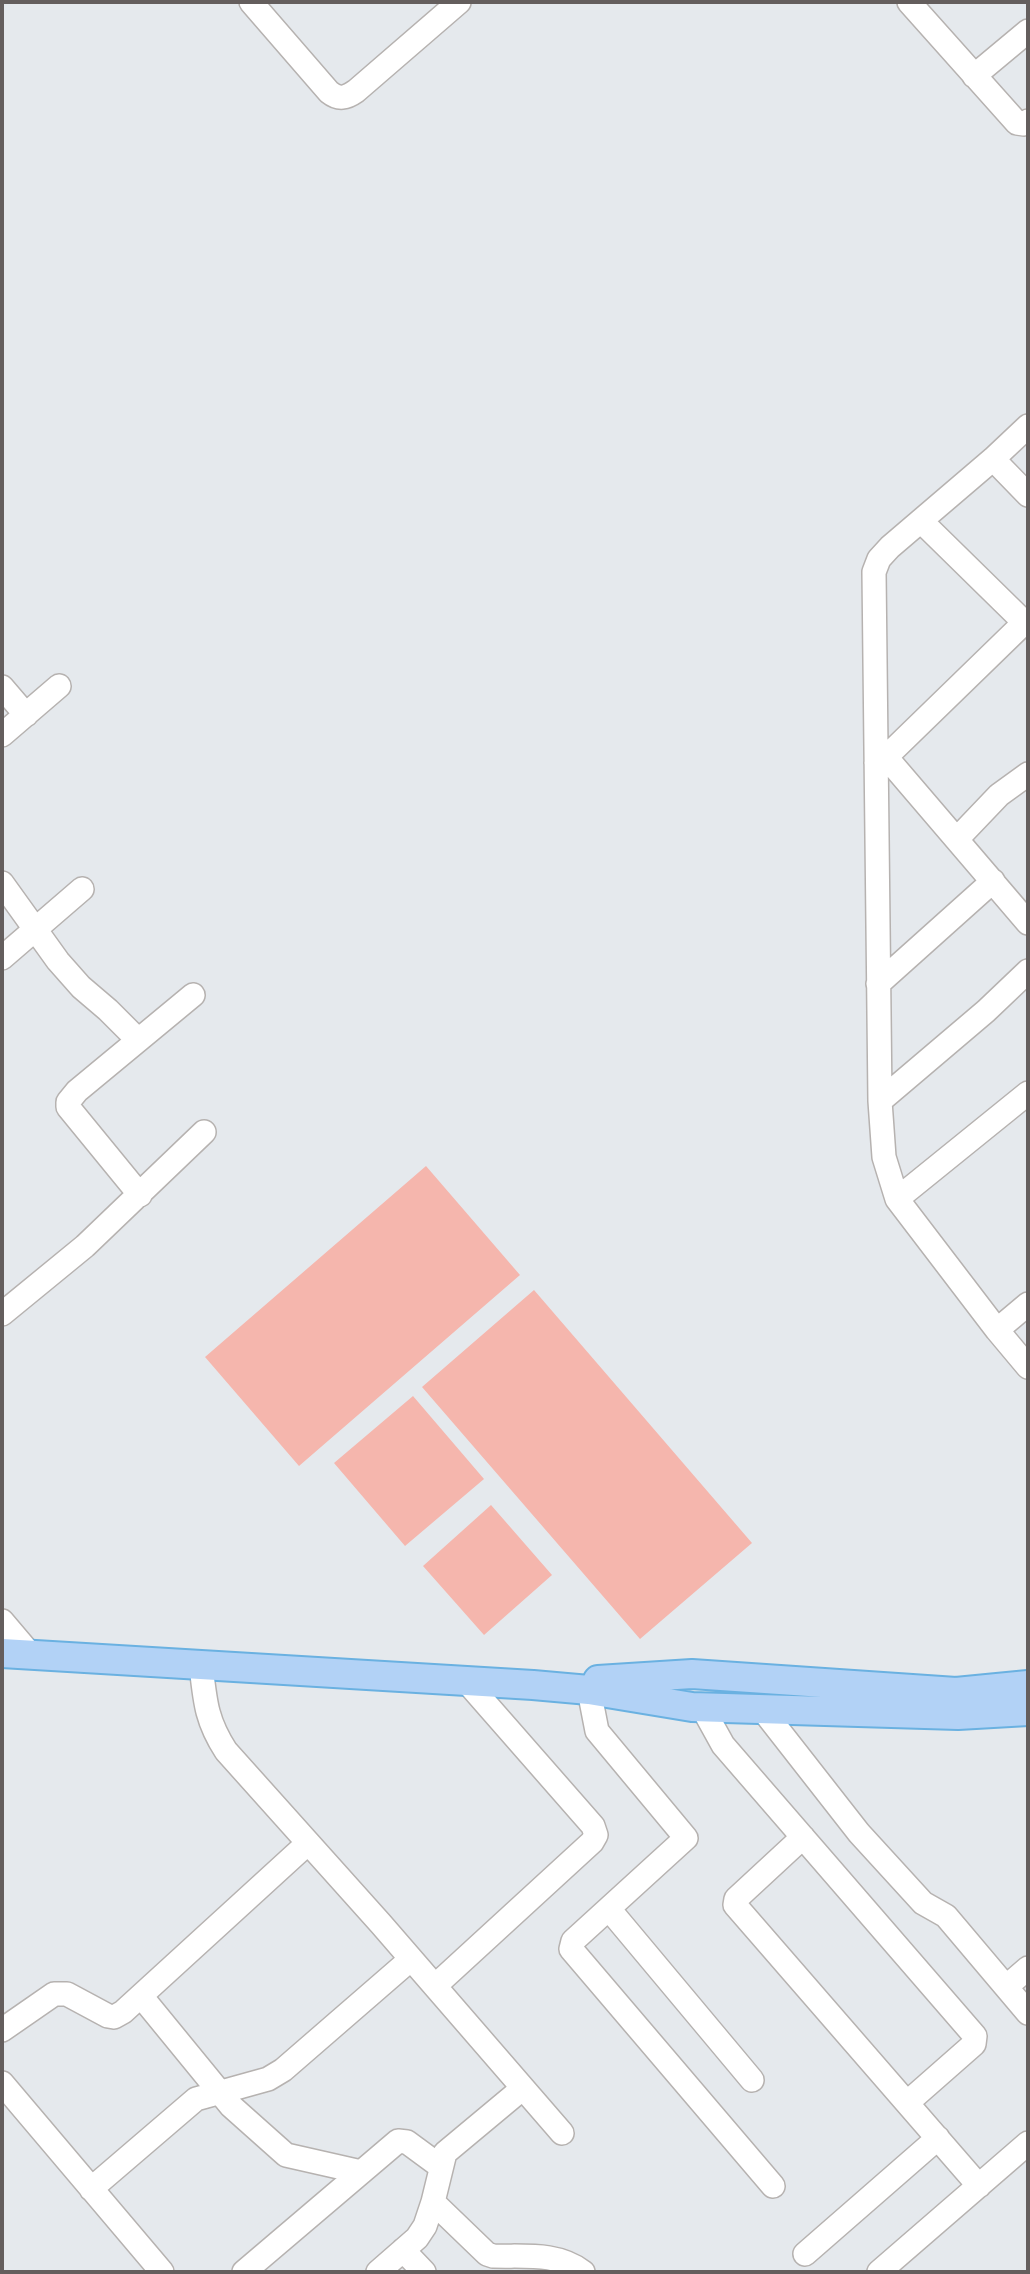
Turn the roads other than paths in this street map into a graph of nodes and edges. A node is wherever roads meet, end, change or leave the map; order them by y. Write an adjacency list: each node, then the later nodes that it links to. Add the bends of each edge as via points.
1 (251, 2): 2 (street, via 329,92 342,98)
2 (459, 2)
3 (909, 2): 5 (street)
4 (1028, 31): 5 (street)
5 (974, 76): 6 (street, via 1017,123)
6 (1028, 121)
7 (1028, 426): 8 (street)
8 (993, 459): 9 (street); 10 (street)
9 (1028, 495)
10 (921, 521): 11 (street); 16 (street, via 884,554 874,572)
11 (1026, 621): 16 (street)
12 (59, 686): 14 (street)
13 (2, 687): 14 (street)
14 (26, 715): 15 (street)
15 (2, 735)
16 (881, 760): 18 (street); 26 (street)
17 (1028, 774): 18 (street, via 999,794)
18 (957, 839): 19 (street)
19 (993, 881): 22 (street); 26 (street)
20 (2, 883): 23 (street)
21 (82, 889): 23 (street)
22 (1028, 923)
23 (35, 929): 24 (street); 28 (street, via 81,987)
24 (2, 958)
25 (1028, 971): 30 (street)
26 (878, 984): 30 (street)
27 (192, 995): 28 (street)
28 (138, 1040): 32 (street, via 72,1095 68,1107)
29 (1028, 1093): 33 (street)
30 (880, 1101): 33 (street, via 884,1157)
31 (204, 1132): 32 (street)
32 (140, 1195): 35 (street)
33 (897, 1199): 36 (street)
34 (1028, 1304): 36 (street)
35 (2, 1314)
36 (996, 1330): 37 (street)
37 (1027, 1362)
38 (2, 1621): 40 (street)
39 (2, 1653): 40 (main road)
40 (30, 1654): 41 (main road)
41 (201, 1665): 42 (main road); 50 (street, via 206,1708 217,1737)
42 (466, 1681): 43 (main road); 54 (street, via 593,1826 596,1835)
43 (533, 1685): 44 (main road, via 692,1674 956,1692); 45 (main road)
44 (1028, 1685)
45 (589, 1690): 46 (main road); 51 (street, via 597,1731 686,1838)
46 (702, 1707): 47 (main road); 49 (street, via 720,1741)
47 (762, 1709): 48 (main road, via 958,1715); 55 (street, via 859,1833 923,1903 946,1916)
48 (1028, 1711)
49 (803, 1837): 63 (street, via 976,2038); 63 (street, via 736,1899 735,1905)
50 (309, 1843): 52 (street); 56 (street)
51 (609, 1909): 59 (street); 69 (street, via 573,1941 571,1949)
52 (411, 1959): 54 (street); 62 (street, via 275,2075)
53 (1028, 1968): 55 (street)
54 (435, 1986): 61 (street)
55 (1006, 1987): 57 (street)
56 (141, 1996): 58 (street, via 111,2017 67,1994 54,1994); 62 (street)
57 (1028, 2014)
58 (2, 2030)
59 (752, 2080)
60 (2, 2083): 71 (street)
61 (523, 2088): 64 (street); 67 (street, via 450,2147)
62 (220, 2092): 68 (street, via 286,2155); 71 (street, via 192,2101)
63 (908, 2102): 65 (street)
64 (562, 2133)
65 (939, 2138): 70 (street); 74 (street)
66 (1028, 2143): 70 (street)
67 (441, 2167): 68 (street, via 402,2140); 72 (street)
68 (361, 2172): 76 (street)
69 (774, 2186)
70 (979, 2186): 80 (street)
71 (91, 2189): 75 (street)
72 (433, 2202): 73 (street, via 425,2226); 79 (street, via 487,2254 557,2259)
73 (403, 2250): 77 (street); 78 (street)
74 (806, 2254)
75 (162, 2272)
76 (244, 2272)
77 (378, 2272)
78 (424, 2272)
79 (583, 2272)
80 (879, 2272)

